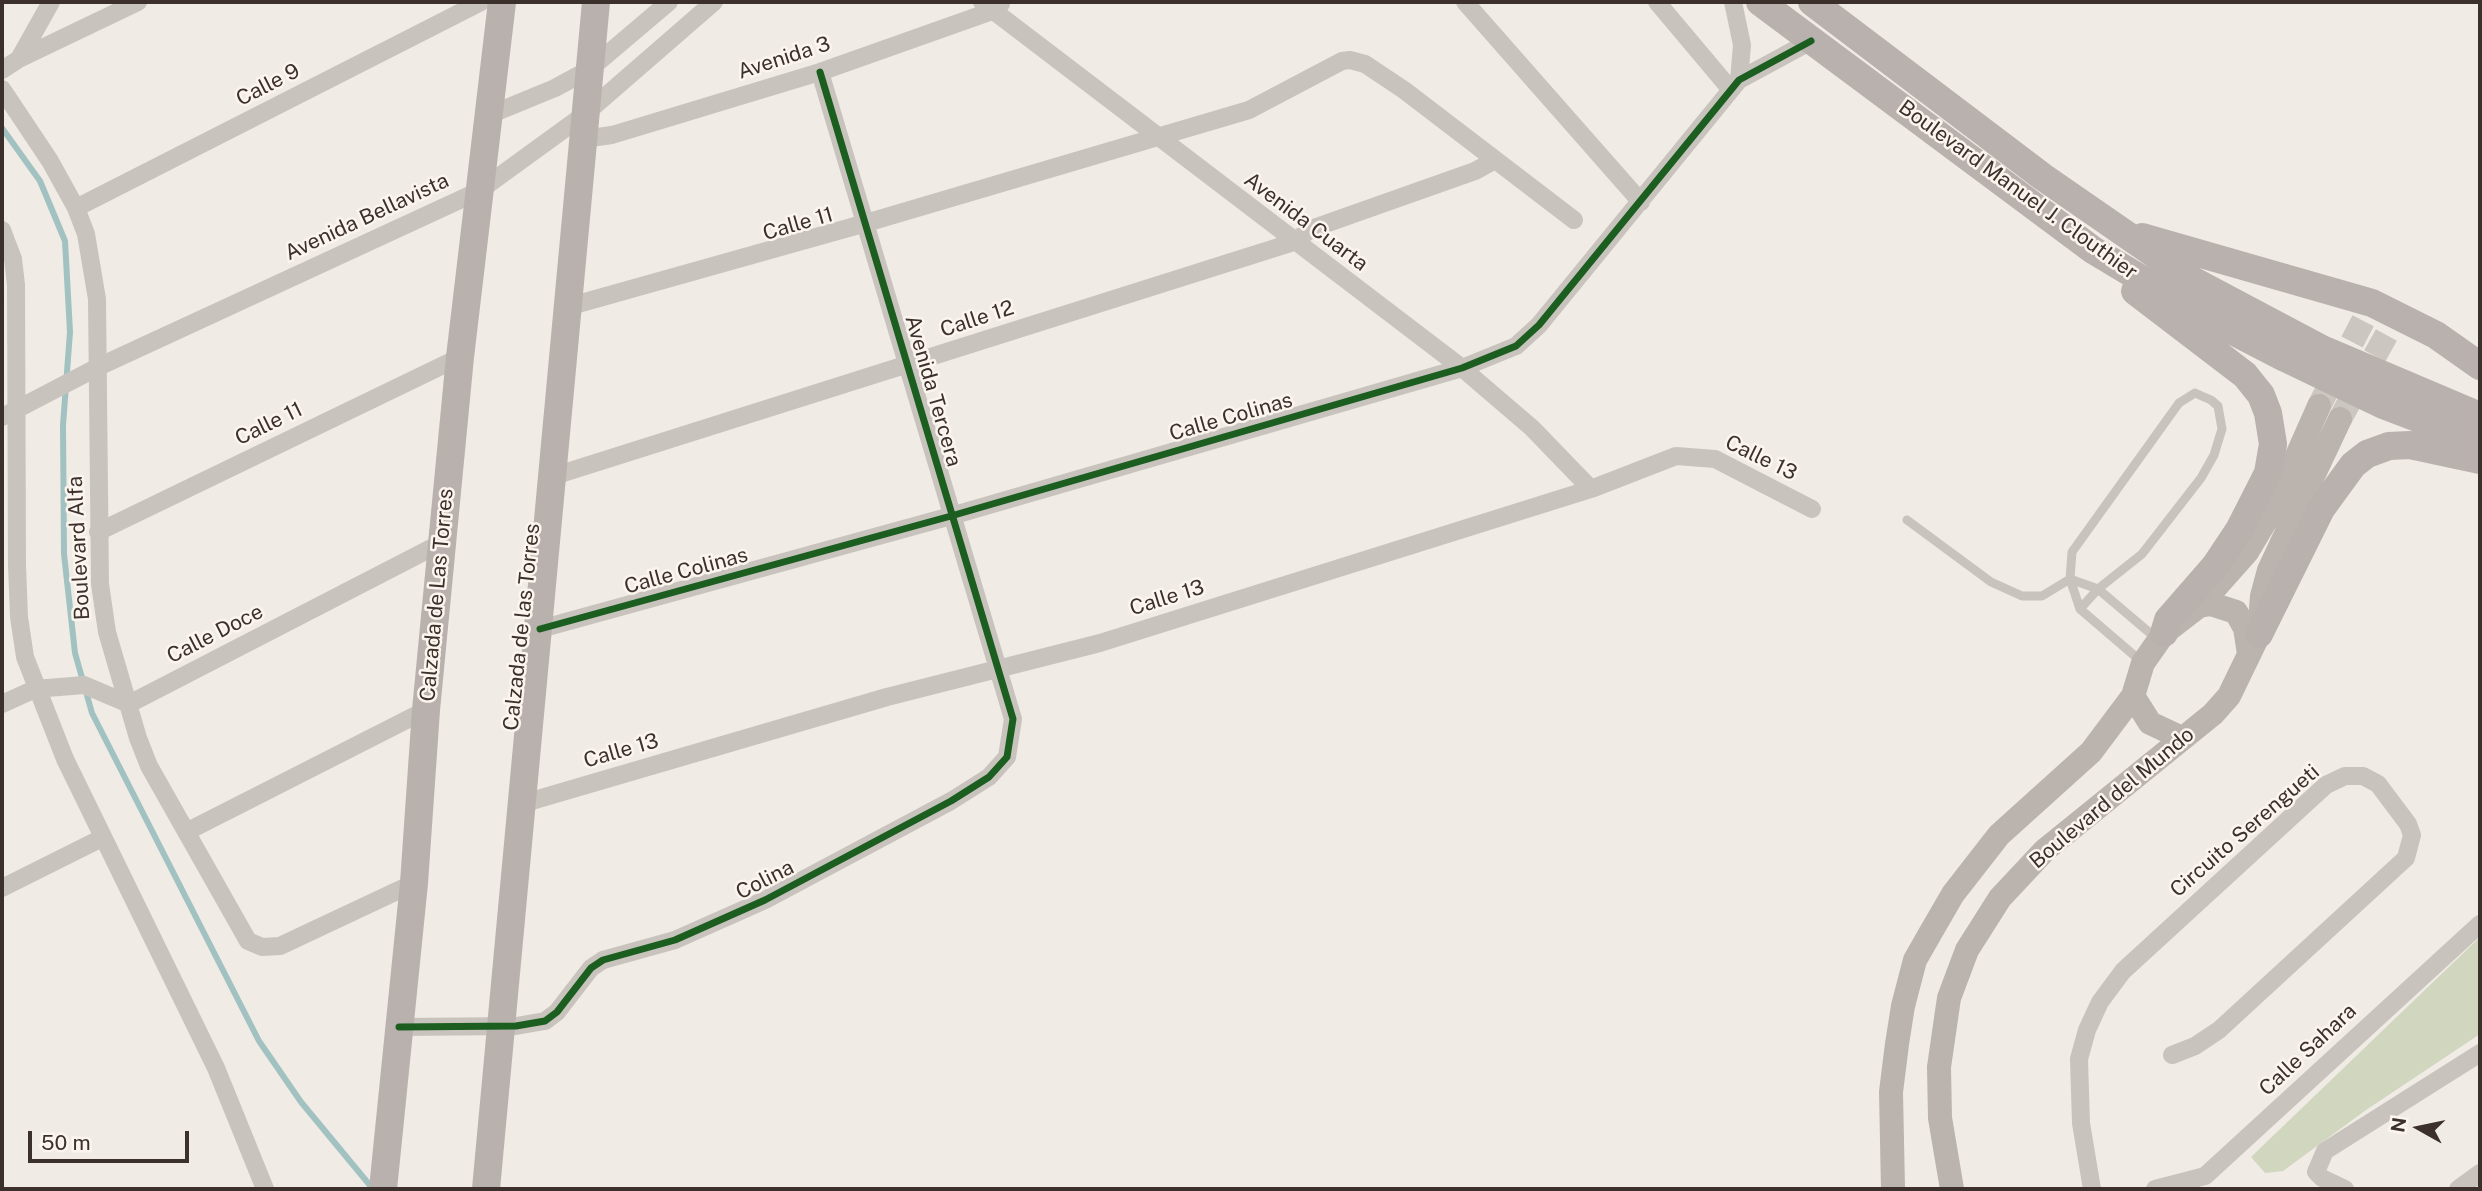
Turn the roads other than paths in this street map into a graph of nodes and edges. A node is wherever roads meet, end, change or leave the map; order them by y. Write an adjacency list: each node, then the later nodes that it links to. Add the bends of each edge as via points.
1 (51, 2): 15 (street)
2 (138, 2): 15 (street)
3 (481, 2): 27 (street, Calle 9)
4 (502, 2): 21 (main road, Calzada de Las Torres)
5 (596, 2): 16 (main road, Calzada de las Torres)
6 (669, 2): 16 (street)
7 (714, 2): 22 (street, Avenida Bellavista)
8 (1465, 2): 26 (street)
9 (1657, 2): 19 (street)
10 (1733, 2): 19 (street, via 1742,46)
11 (1760, 2): 14 (main road, Boulevard Manuel J. Clouthier)
12 (1812, 2): 31 (main road, Boulevard Manuel J. Clouthier)
13 (994, 4): 18 (street, Avenida 3); 23 (street, Avenida Cuarta)
14 (1811, 41): 19 (street, Calle Colinas); 33 (main road, Boulevard Manuel J. Clouthier)
15 (19, 59): 17 (street)
16 (590, 69): 21 (street); 22 (main road, Calzada de las Torres)
17 (2, 70)
18 (820, 72): 22 (street, Avenida 3, via 612,135); 29 (street, Avenida Tercera)
19 (1735, 85): 26 (street, Calle Colinas)
20 (2, 89): 27 (street, Boulevard Alfa)
21 (487, 116): 25 (main road, Calzada de Las Torres)
22 (584, 127): 25 (street, Avenida Bellavista); 34 (main road, Calzada de las Torres)
23 (1159, 138): 24 (street, Calle 11, via 1249,110 1342,61 1355,61 1404,90); 29 (street, Calle 11); 32 (street, Avenida Cuarta)
24 (1495, 160): 28 (street, Calle 11); 32 (street, Calle 12, via 1311,229)
25 (479, 191): 35 (main road, Calzada de Las Torres); 38 (street, Avenida Bellavista)
26 (1641, 202): 39 (street, Calle Colinas, via 1516,346)
27 (76, 208): 38 (street, Boulevard Alfa, via 86,234 97,299)
28 (1574, 219)
29 (866, 223): 34 (street, Calle 11); 36 (street, Avenida Tercera)
30 (2, 230): 41 (street, via 16,285)
31 (2117, 230): 37 (main road, via 2368,311); 42 (main road, Boulevard Manuel J. Clouthier, via 2265,321)
32 (1294, 242): 36 (street, Calle 12); 39 (street, Avenida Cuarta)
33 (2093, 250): 44 (main road, Boulevard Manuel J. Clouthier, via 2285,358 2383,405); 58 (main road, via 2169,320 2245,374 2261,395 2271,426 2272,459 2252,507 2215,566 2168,620)
34 (567, 307): 46 (main road, Calzada de las Torres)
35 (460, 357): 51 (street, Calle 11); 52 (main road, Calzada de Las Torres)
36 (908, 365): 46 (street, Calle 12); 49 (street, Avenida Tercera)
37 (2480, 366)
38 (98, 367): 41 (street, Avenida Bellavista); 51 (street, Boulevard Alfa)
39 (1462, 368): 47 (street, Avenida Cuarta, via 1532,428); 49 (street, Calle Colinas)
40 (2319, 406): 55 (street, via 2261,530 2236,567)
41 (10, 413): 62 (street, via 19,617)
42 (2480, 416)
43 (2340, 419): 59 (street, Boulevard del Mundo, via 2269,570)
44 (2480, 442)
45 (2480, 460): 59 (main road, via 2410,445 2389,446 2353,465 2321,509)
46 (554, 477): 57 (main road, Calzada de las Torres)
47 (1591, 489): 48 (street, Calle 13, via 1676,456 1692,455 1715,459); 61 (street, Calle 13, via 1100,643)
48 (1812, 509)
49 (951, 516): 57 (street, Calle Colinas); 61 (street, Avenida Tercera)
50 (1907, 520): 53 (lane, via 1991,582 2022,596 2042,596)
51 (98, 532): 65 (street, Boulevard Alfa, via 107,632)
52 (441, 543): 65 (street, Calle Doce); 66 (main road, Calzada de Las Torres)
53 (2070, 579): 54 (lane); 54 (lane, via 2077,540 2172,412 2195,393 2211,400 2218,406 2222,429 2217,448 2188,500 2142,554); 56 (lane)
54 (2098, 589): 56 (lane); 58 (lane)
55 (2199, 606): 58 (street); 59 (street, via 2211,604 2236,612)
56 (2080, 609): 60 (lane)
57 (540, 629): 69 (main road, Calzada de las Torres)
58 (2161, 636): 60 (street)
59 (2254, 644): 68 (street, Boulevard del Mundo, via 2229,696)
60 (2143, 663): 63 (street)
61 (999, 669): 67 (street, Avenida Tercera); 69 (street, Calle 13)
62 (35, 689): 64 (street); 65 (street, via 85,685); 71 (street)
63 (2133, 696): 68 (street, via 2150,723); 83 (street, via 2091,752 1999,835 1953,894 1915,960 1903,1006 1891,1092)
64 (2, 704)
65 (129, 704): 70 (street, Boulevard Alfa, via 149,766)
66 (426, 710): 70 (street); 72 (main road, Calzada de Las Torres)
67 (1013, 719): 75 (street, Colina, via 1011,746 1000,767 951,802 699,932 604,960 545,1021)
68 (2182, 738): 84 (street, Boulevard del Mundo, via 2045,850 2000,898 1966,950 1949,998 1939,1067 1940,1118)
69 (521, 804): 75 (main road, Calzada de las Torres)
70 (187, 832): 72 (street, Boulevard Alfa, via 248,940 262,947 280,946)
71 (102, 838): 73 (street); 81 (street, via 216,1068)
72 (414, 883): 76 (main road, Calzada de Las Torres)
73 (2, 888)
74 (2480, 924): 86 (street, Calle Sahara, via 2205,1176)
75 (500, 1025): 76 (street, Colina); 82 (main road, Calzada de las Torres)
76 (400, 1027): 80 (main road, Calzada de Las Torres)
77 (2480, 1053): 87 (street, via 2325,1151 2316,1172)
78 (2172, 1055): 85 (street, Circuito Serengueti, via 2219,1030 2406,858 2412,835 2408,824 2378,784 2362,776 2345,776 2326,785 2123,971 2100,1002 2079,1059 2081,1123)
79 (2480, 1173): 88 (street)
80 (384, 1177)
81 (265, 1189)
82 (486, 1189)
83 (1893, 1189)
84 (1952, 1189)
85 (2092, 1189)
86 (2155, 1189)
87 (2345, 1189)
88 (2458, 1189)

